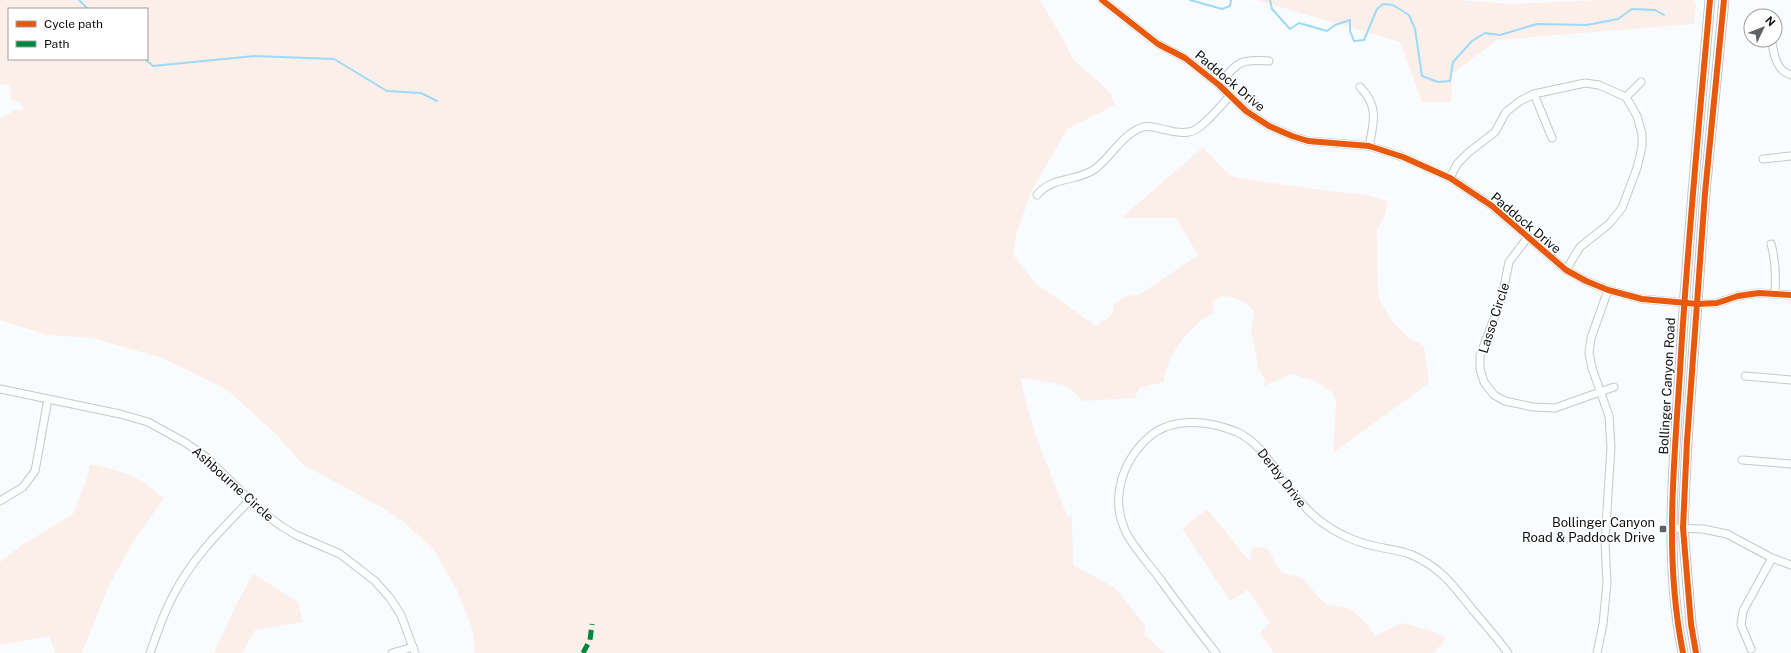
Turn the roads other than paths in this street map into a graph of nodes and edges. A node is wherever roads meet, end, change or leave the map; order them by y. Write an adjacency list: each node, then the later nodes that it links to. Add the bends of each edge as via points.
1 (1102, 0): 8 (street, Paddock Drive, via 1158,44 1185,58)
2 (1710, 0): 25 (main road, Bollinger Canyon Road)
3 (1724, 0): 26 (main road, Bollinger Canyon Road, via 1708,163)
4 (1773, 48): 6 (street, via 1778,65 1785,73)
5 (1269, 61): 8 (street, via 1241,62)
6 (1791, 75)
7 (1641, 82): 12 (street)
8 (1219, 85): 11 (street, Paddock Drive)
9 (1360, 87): 14 (street, via 1373,105 1374,121)
10 (1534, 94): 12 (street, via 1586,83 1606,87); 13 (street); 17 (street, via 1506,112 1495,132 1468,152 1457,164)
11 (1230, 96): 14 (street, Paddock Drive, via 1246,112 1292,136 1308,141); 18 (street, via 1190,133 1146,126 1136,130 1095,169 1079,177 1049,184)
12 (1626, 97): 21 (street, via 1637,116 1642,134 1637,168 1622,208 1609,224 1580,247)
13 (1552, 138)
14 (1369, 146): 17 (street, Paddock Drive, via 1403,156)
15 (1791, 156): 16 (street)
16 (1763, 159)
17 (1450, 178): 19 (street, Paddock Drive, via 1492,206)
18 (1037, 195)
19 (1528, 237): 21 (street, Paddock Drive); 31 (street, Lasso Circle, via 1509,262 1502,297 1480,356 1484,382 1494,395 1505,402 1533,407 1555,408)
20 (1771, 244): 23 (street, via 1777,274)
21 (1566, 270): 22 (street, Paddock Drive, via 1586,282)
22 (1608, 290): 25 (street, Paddock Drive, via 1642,299); 31 (street, via 1591,338 1589,353)
23 (1775, 293): 24 (street, Paddock Drive); 26 (street, Paddock Drive, via 1738,296 1716,303)
24 (1791, 295)
25 (1683, 303): 26 (street, Paddock Drive); 37 (main road, Bollinger Canyon Road)
26 (1698, 304): 38 (main road, Bollinger Canyon Road)
27 (1746, 376): 28 (street)
28 (1791, 380)
29 (1614, 387): 31 (street, Lasso Circle)
30 (0, 389): 32 (street, Ashbourne Circle)
31 (1601, 391): 47 (street, via 1609,416 1610,447 1604,542 1607,583)
32 (48, 399): 35 (street, Ashbourne Circle, via 120,414 148,422 167,431 206,457); 36 (street, via 35,471 23,488)
33 (1742, 460): 34 (street)
34 (1791, 464)
35 (250, 500): 42 (street, Ashbourne Circle, via 281,526 340,554 375,580 401,615); 43 (street, via 213,538 189,568 166,610)
36 (0, 501)
37 (1671, 528): 38 (street); 48 (main road, Bollinger Canyon Road, via 1672,573 1678,628)
38 (1683, 528): 39 (street, via 1727,534); 49 (main road, Bollinger Canyon Road, via 1690,616)
39 (1772, 558): 40 (street); 41 (street, via 1743,611 1741,625)
40 (1791, 565)
41 (1750, 649)
42 (414, 650): 44 (street)
43 (150, 653)
44 (392, 653)
45 (1216, 653): 46 (street, Derby Drive, via 1125,532 1118,506 1121,482 1128,461 1140,445 1167,427 1181,424 1209,423 1238,433 1262,451 1291,491 1320,522 1371,546 1411,555 1432,566 1447,577)
46 (1508, 653)
47 (1597, 653)
48 (1684, 653)
49 (1696, 653)

